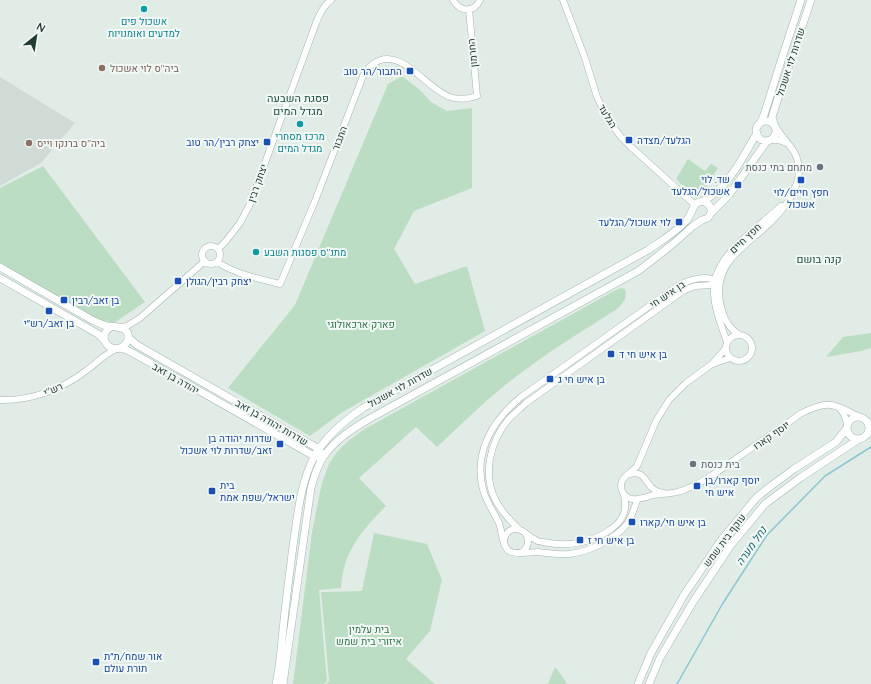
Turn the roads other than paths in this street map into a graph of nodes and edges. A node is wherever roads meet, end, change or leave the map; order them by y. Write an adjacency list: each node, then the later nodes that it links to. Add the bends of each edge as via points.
1 (331, 0): 18 (street, יצחק רבין, via 326,4 316,23 250,204 240,223)
2 (453, 0): 7 (street, via 462,9)
3 (480, 0): 7 (street)
4 (563, 0): 15 (street, הגלעד, via 597,97 609,122 621,137)
5 (801, 0): 9 (main road, שדרות לוי אשכול)
6 (811, 0): 10 (main road, שדרות לוי אשכול, via 772,117)
7 (469, 10): 8 (street, החרמון)
8 (477, 96): 20 (street, התבור, via 460,99 450,97 405,64 394,59 382,59 372,64 363,76 280,284 237,272)
9 (761, 122): 10 (main road, via 768,121); 11 (main road)
10 (775, 125): 12 (main road, via 775,136); 13 (street, חפץ חיים)
11 (756, 133): 12 (main road, via 760,139); 14 (main road, via 746,153 721,188)
12 (769, 140): 13 (street, via 780,140); 16 (main road, via 729,195)
13 (791, 147): 23 (street, חפץ חיים, via 798,168 795,190 776,217 731,260)
14 (704, 202): 15 (main road, via 700,201); 16 (main road, via 709,204)
15 (694, 208): 17 (main road, via 693,214); 41 (main road, שדרות לוי אשכול, via 687,221 648,250 363,408 342,424)
16 (711, 213): 17 (main road, via 708,218)
17 (702, 220): 43 (main road, שדרות לוי אשכול, via 638,271 353,428)
18 (218, 249): 19 (street, via 206,249 203,255); 20 (street, via 220,256)
19 (205, 261): 20 (street, via 210,264); 24 (street)
20 (217, 262)
21 (0, 267): 25 (main road, via 92,320 106,326)
22 (0, 278): 28 (main road, via 98,334)
23 (716, 283): 27 (street, חפץ חיים, via 724,318); 29 (street, חפץ חיים, via 713,294); 50 (street, בן איש חי, via 683,291 526,403 508,420 493,446 489,466 490,482 500,508); 52 (street, בן איש חי, via 697,278 679,285 521,397 502,415 486,443 481,475 484,493 500,526)
24 (140, 318): 25 (street, via 127,326); 26 (street)
25 (117, 327): 26 (main road, via 125,330); 28 (main road, via 109,328 104,336)
26 (128, 335): 30 (main road, via 126,344); 41 (main road, שדרות יהודה בן זאב, via 142,348)
27 (739, 335): 29 (street, via 732,337); 31 (street, via 751,342 751,354 742,362)
28 (105, 341): 30 (main road, via 111,348); 32 (street, רש"י, via 102,356)
29 (727, 345): 31 (street, via 727,354); 33 (street)
30 (119, 348): 32 (street, רש"י); 36 (main road, יהודה בן זאב, via 131,352)
31 (730, 358): 33 (street)
32 (98, 360): 34 (street, רש"י, via 87,371 50,391 18,400)
33 (712, 364): 44 (street, via 686,383 669,400 656,421)
34 (0, 400)
35 (835, 405): 37 (street); 38 (street, via 844,414); 48 (street, יוסף קארו, via 823,404 800,414 698,483 680,492)
36 (232, 409): 42 (main road, שדרות יהודה בן זאב)
37 (865, 417): 38 (main road, via 854,417 848,421); 39 (main road)
38 (847, 426): 40 (main road, via 851,437); 56 (main road, עוקף בית שמש, via 836,442 770,486 722,539 684,595 651,653)
39 (870, 431): 40 (main road)
40 (859, 439): 57 (main road, עוקף בית שמש, via 765,504 731,545 693,602 660,658)
41 (319, 449): 42 (main road, שדרות לוי אשכול); 43 (main road, שדרות יהודה בן זאב)
42 (314, 456): 43 (main road, שדרות יהודה בן זאב); 54 (main road, שדרות לוי אשכול, via 306,474 299,503)
43 (323, 457): 55 (main road, שדרות לוי אשכול, via 311,488)
44 (640, 460): 45 (street); 46 (street)
45 (628, 475): 46 (street, via 641,474); 47 (street, via 622,481)
46 (645, 479): 48 (street, via 653,489); 49 (street, via 648,489)
47 (624, 494): 49 (street, via 630,499); 51 (street, via 626,506 623,516 614,527 597,537 566,544 535,540)
48 (667, 494): 49 (street, יוסף קארו)
49 (639, 499): 53 (street, via 619,532 591,549 568,554)
50 (519, 529): 51 (street); 52 (street, via 508,532)
51 (526, 534): 53 (street, via 528,544)
52 (504, 542): 53 (street, via 509,552)
53 (521, 552)
54 (276, 684)
55 (283, 684)
56 (638, 684)
57 (649, 684)

